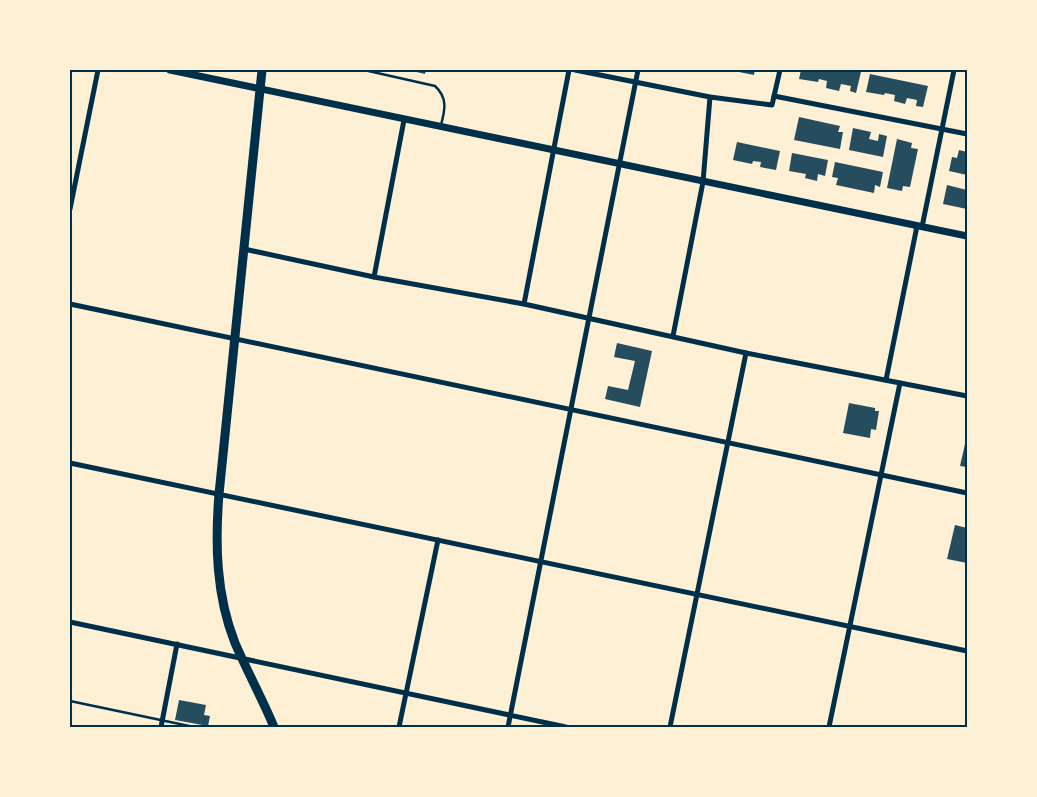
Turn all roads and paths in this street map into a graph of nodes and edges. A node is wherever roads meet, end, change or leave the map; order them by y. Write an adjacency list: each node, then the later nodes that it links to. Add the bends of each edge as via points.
1 (98, 70): 21 (street)
2 (170, 70): 11 (street)
3 (262, 70): 11 (main road)
4 (364, 70): 15 (lane, via 435,86 445,104)
5 (569, 70): 18 (street)
6 (575, 70): 10 (street)
7 (638, 70): 10 (street)
8 (780, 70): 12 (street)
9 (954, 70): 16 (street)
10 (636, 82): 13 (street); 19 (street)
11 (259, 90): 14 (street); 24 (main road)
12 (774, 96): 13 (street, via 772,105); 16 (street)
13 (710, 97): 20 (street)
14 (404, 120): 15 (street); 25 (street)
15 (440, 127): 18 (street)
16 (942, 129): 17 (street); 22 (street)
17 (967, 134)
18 (554, 151): 19 (street); 27 (street)
19 (619, 164): 20 (street); 28 (street)
20 (703, 182): 22 (street); 29 (street)
21 (70, 209)
22 (920, 227): 23 (street); 32 (street)
23 (967, 236)
24 (244, 249): 25 (street); 30 (main road)
25 (374, 277): 27 (street)
26 (70, 304): 30 (street)
27 (524, 304): 28 (street)
28 (588, 320): 29 (street); 35 (street)
29 (673, 336): 31 (street)
30 (235, 338): 35 (street); 40 (main road)
31 (746, 353): 32 (street); 36 (street)
32 (886, 380): 33 (street)
33 (900, 383): 34 (street); 38 (street)
34 (967, 396)
35 (571, 408): 36 (street); 42 (street)
36 (727, 442): 38 (street); 43 (street)
37 (70, 463): 40 (street)
38 (880, 475): 39 (street); 45 (street)
39 (967, 493)
40 (219, 494): 41 (street); 48 (main road, via 216,544 220,582 227,617)
41 (438, 540): 42 (street); 49 (street)
42 (541, 562): 43 (street); 51 (street)
43 (696, 594): 45 (street); 59 (street)
44 (70, 622): 46 (street)
45 (850, 626): 47 (street); 60 (street)
46 (177, 644): 48 (street); 52 (street)
47 (967, 651)
48 (242, 657): 49 (street); 55 (main road)
49 (405, 693): 51 (street); 56 (street)
50 (70, 701): 52 (lane)
51 (510, 715): 57 (street); 58 (street)
52 (162, 720): 53 (street); 54 (lane)
53 (160, 727)
54 (194, 727)
55 (274, 727)
56 (399, 727)
57 (508, 727)
58 (566, 727)
59 (670, 727)
60 (829, 727)

